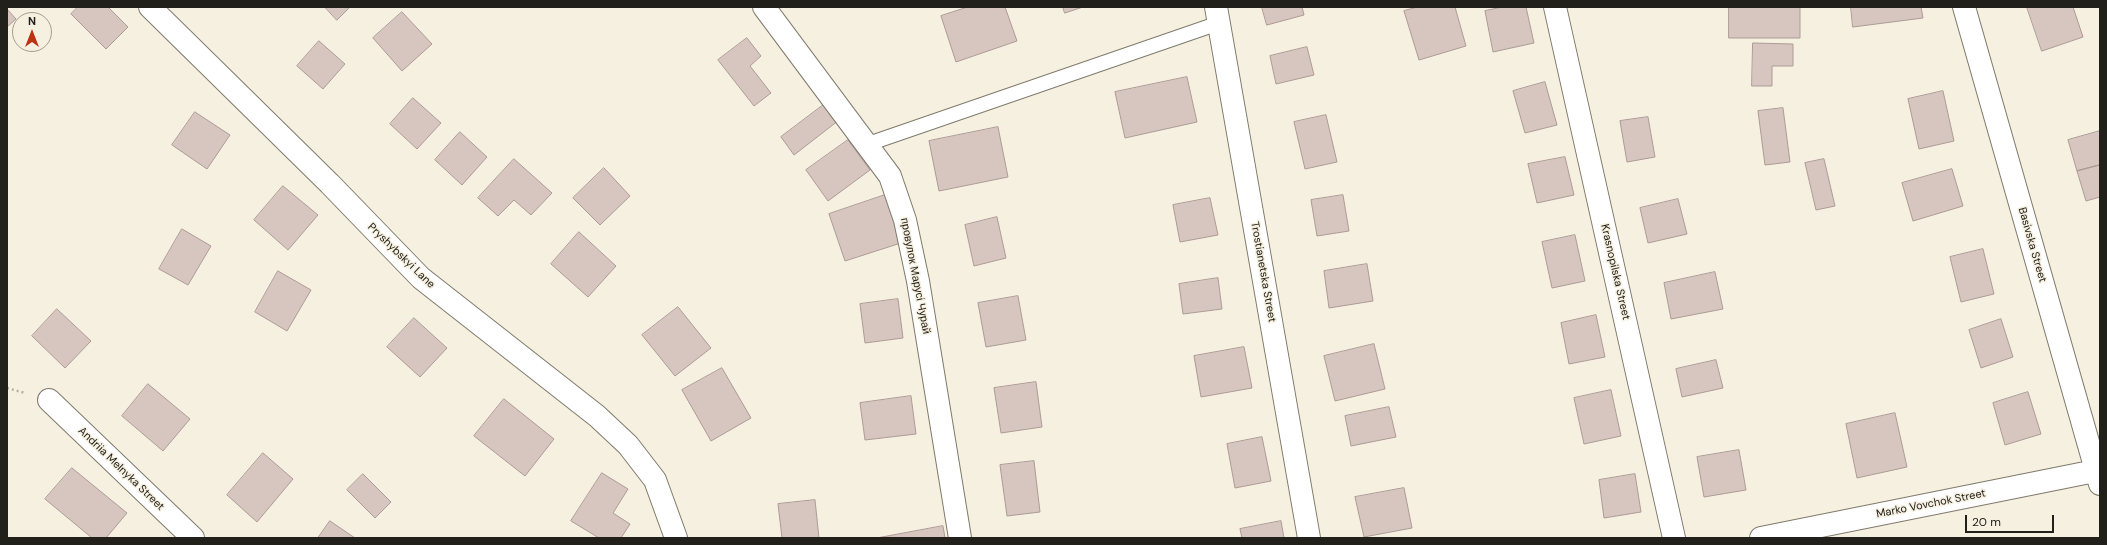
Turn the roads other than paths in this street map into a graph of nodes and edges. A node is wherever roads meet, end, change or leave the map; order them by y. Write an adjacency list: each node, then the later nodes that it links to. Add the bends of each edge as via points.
1 (150, 7): 10 (street, Pryshybskyi Lane, via 330,184 421,278 597,416 628,445 655,480)
2 (764, 7): 6 (street, провулок Марусі Чурай)
3 (1554, 7): 13 (street, Krasnopilska Street)
4 (1964, 7): 8 (street, Basivska Street)
5 (1217, 15): 6 (lane); 12 (street, Trostianetska Street)
6 (868, 144): 11 (street, провулок Марусі Чурай, via 890,176 905,220 918,281)
7 (49, 400): 9 (street, Andriia Melnyka Street)
8 (2099, 475): 14 (street, Marko Vovchok Street)
9 (193, 538)
10 (676, 538)
11 (960, 538)
12 (1309, 538)
13 (1674, 538)
14 (1761, 538)

